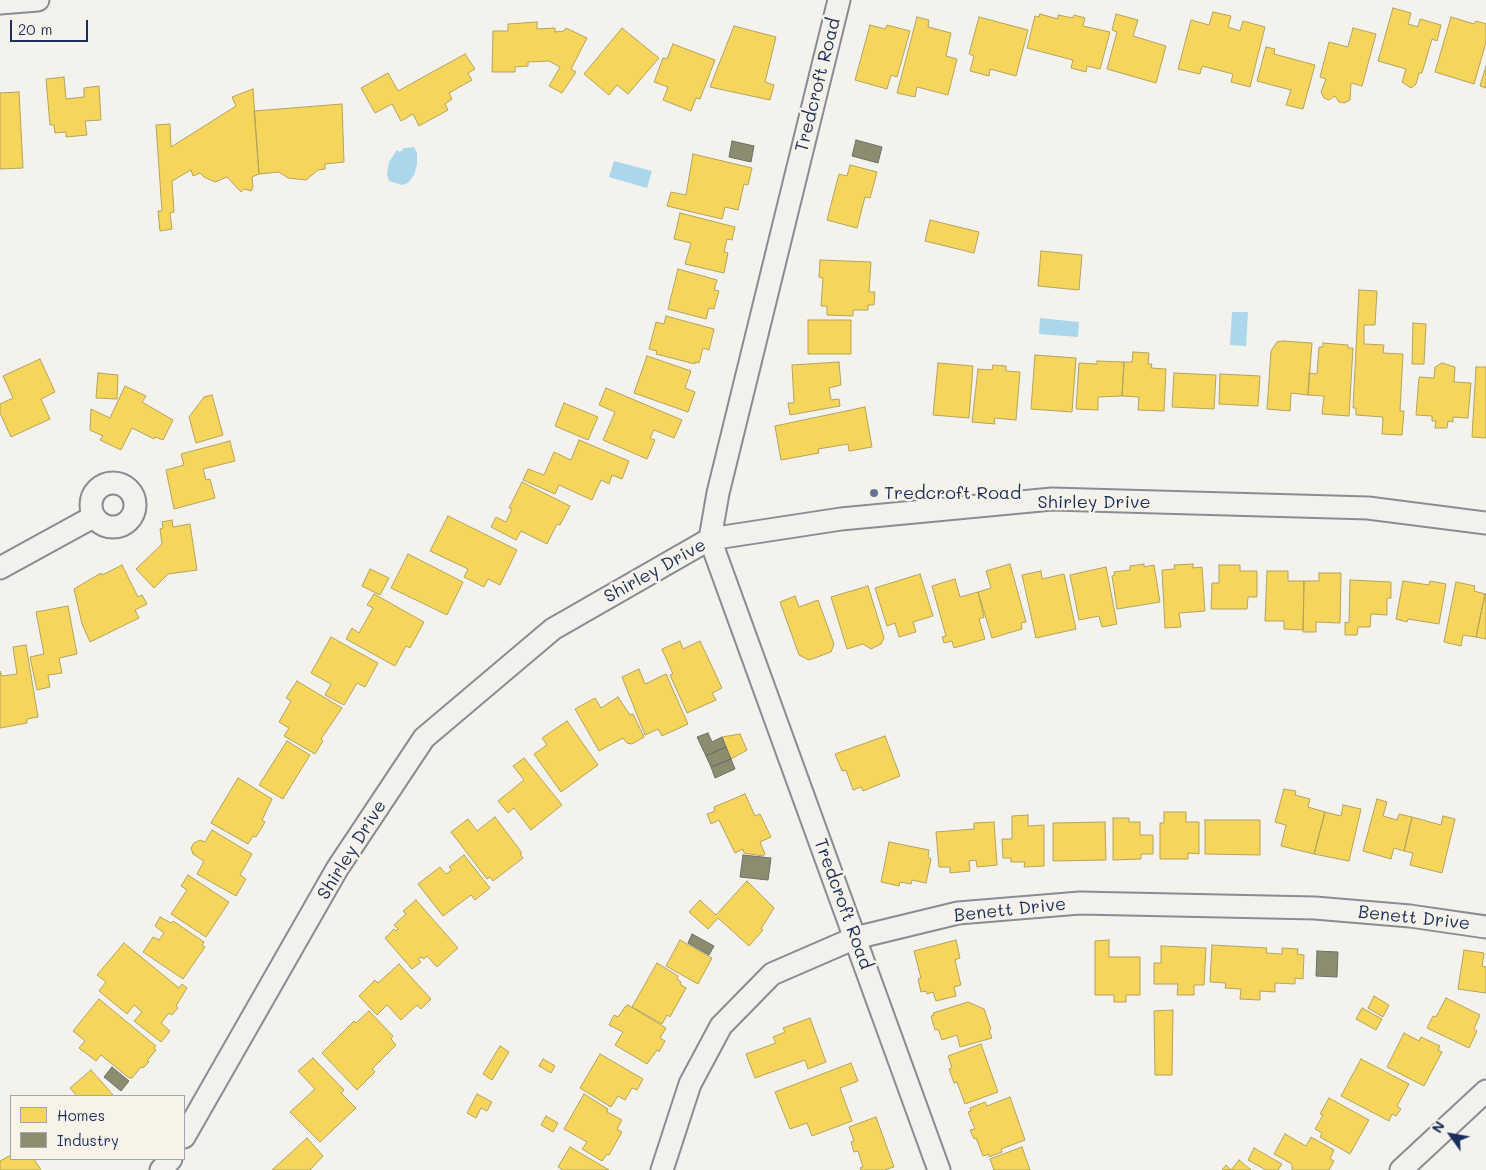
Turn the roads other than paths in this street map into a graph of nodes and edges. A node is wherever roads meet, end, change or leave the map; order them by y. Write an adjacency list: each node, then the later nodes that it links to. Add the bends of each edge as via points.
1 (38, 0): 3 (street)
2 (839, 0): 6 (street, Tredcroft Road, via 718,493)
3 (0, 3)
4 (93, 516): 7 (street)
5 (1486, 523): 6 (street, Shirley Drive, via 1368,508 1052,499 841,519)
6 (710, 539): 9 (street, Tredcroft Road); 11 (street, Shirley Drive, via 553,629 424,738 337,869)
7 (0, 568)
8 (1486, 927): 9 (street, Benett Drive, via 1410,916 1315,908 1080,903 958,913)
9 (855, 938): 14 (street, Benett Drive, via 772,974 721,1026 690,1084); 15 (street, Tredcroft Road)
10 (1486, 1091): 16 (street)
11 (185, 1135)
12 (170, 1160): 13 (street)
13 (161, 1170)
14 (662, 1170)
15 (939, 1170)
16 (1401, 1170)

